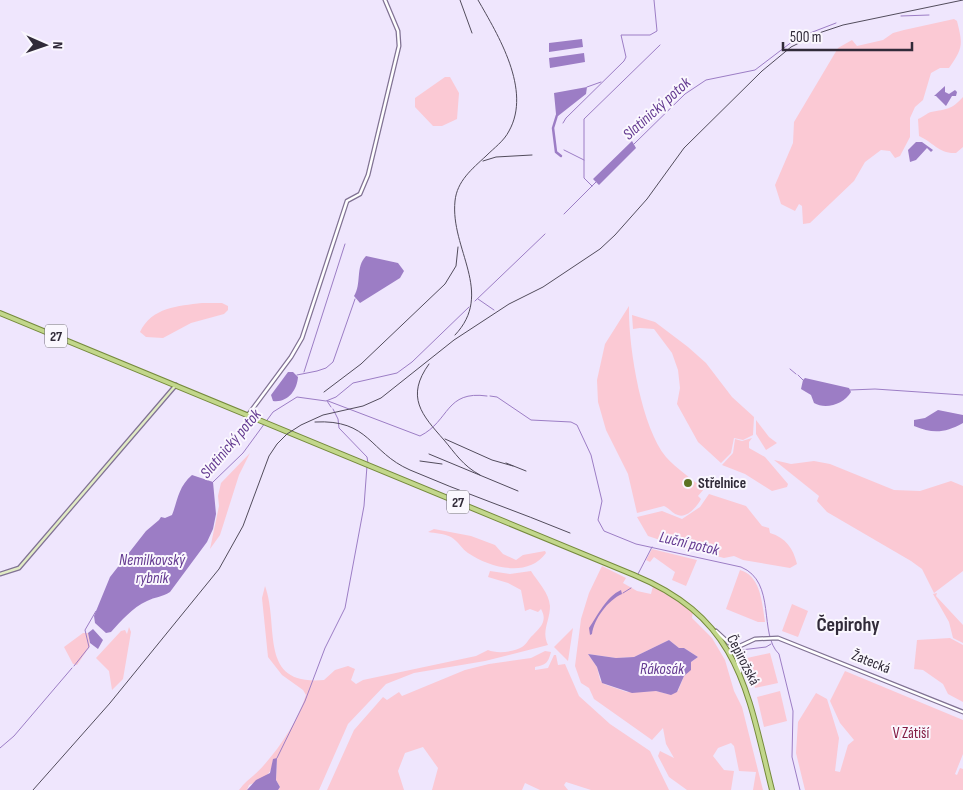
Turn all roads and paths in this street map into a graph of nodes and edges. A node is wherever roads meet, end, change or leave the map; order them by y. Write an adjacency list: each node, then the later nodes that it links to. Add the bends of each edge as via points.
1 (385, 0): 4 (street, via 398,31 399,46 368,175 360,194 347,201 298,346)
2 (0, 313): 3 (main road, 27)
3 (176, 386): 4 (main road, 27); 5 (main road, via 19,568)
4 (248, 415): 6 (main road, Čepirožská / 27, via 659,586 688,605)
5 (0, 574)
6 (710, 626): 7 (street, via 729,643); 8 (main road, Čepirožská / 27)
7 (740, 645): 8 (street, Žatecká); 9 (street, via 736,657); 10 (street, Žatecká, via 771,637 802,646)
8 (729, 651): 9 (main road, Čepirožská / 27)
9 (740, 674): 11 (main road, Čepirožská / 27)
10 (963, 712)
11 (772, 790)

